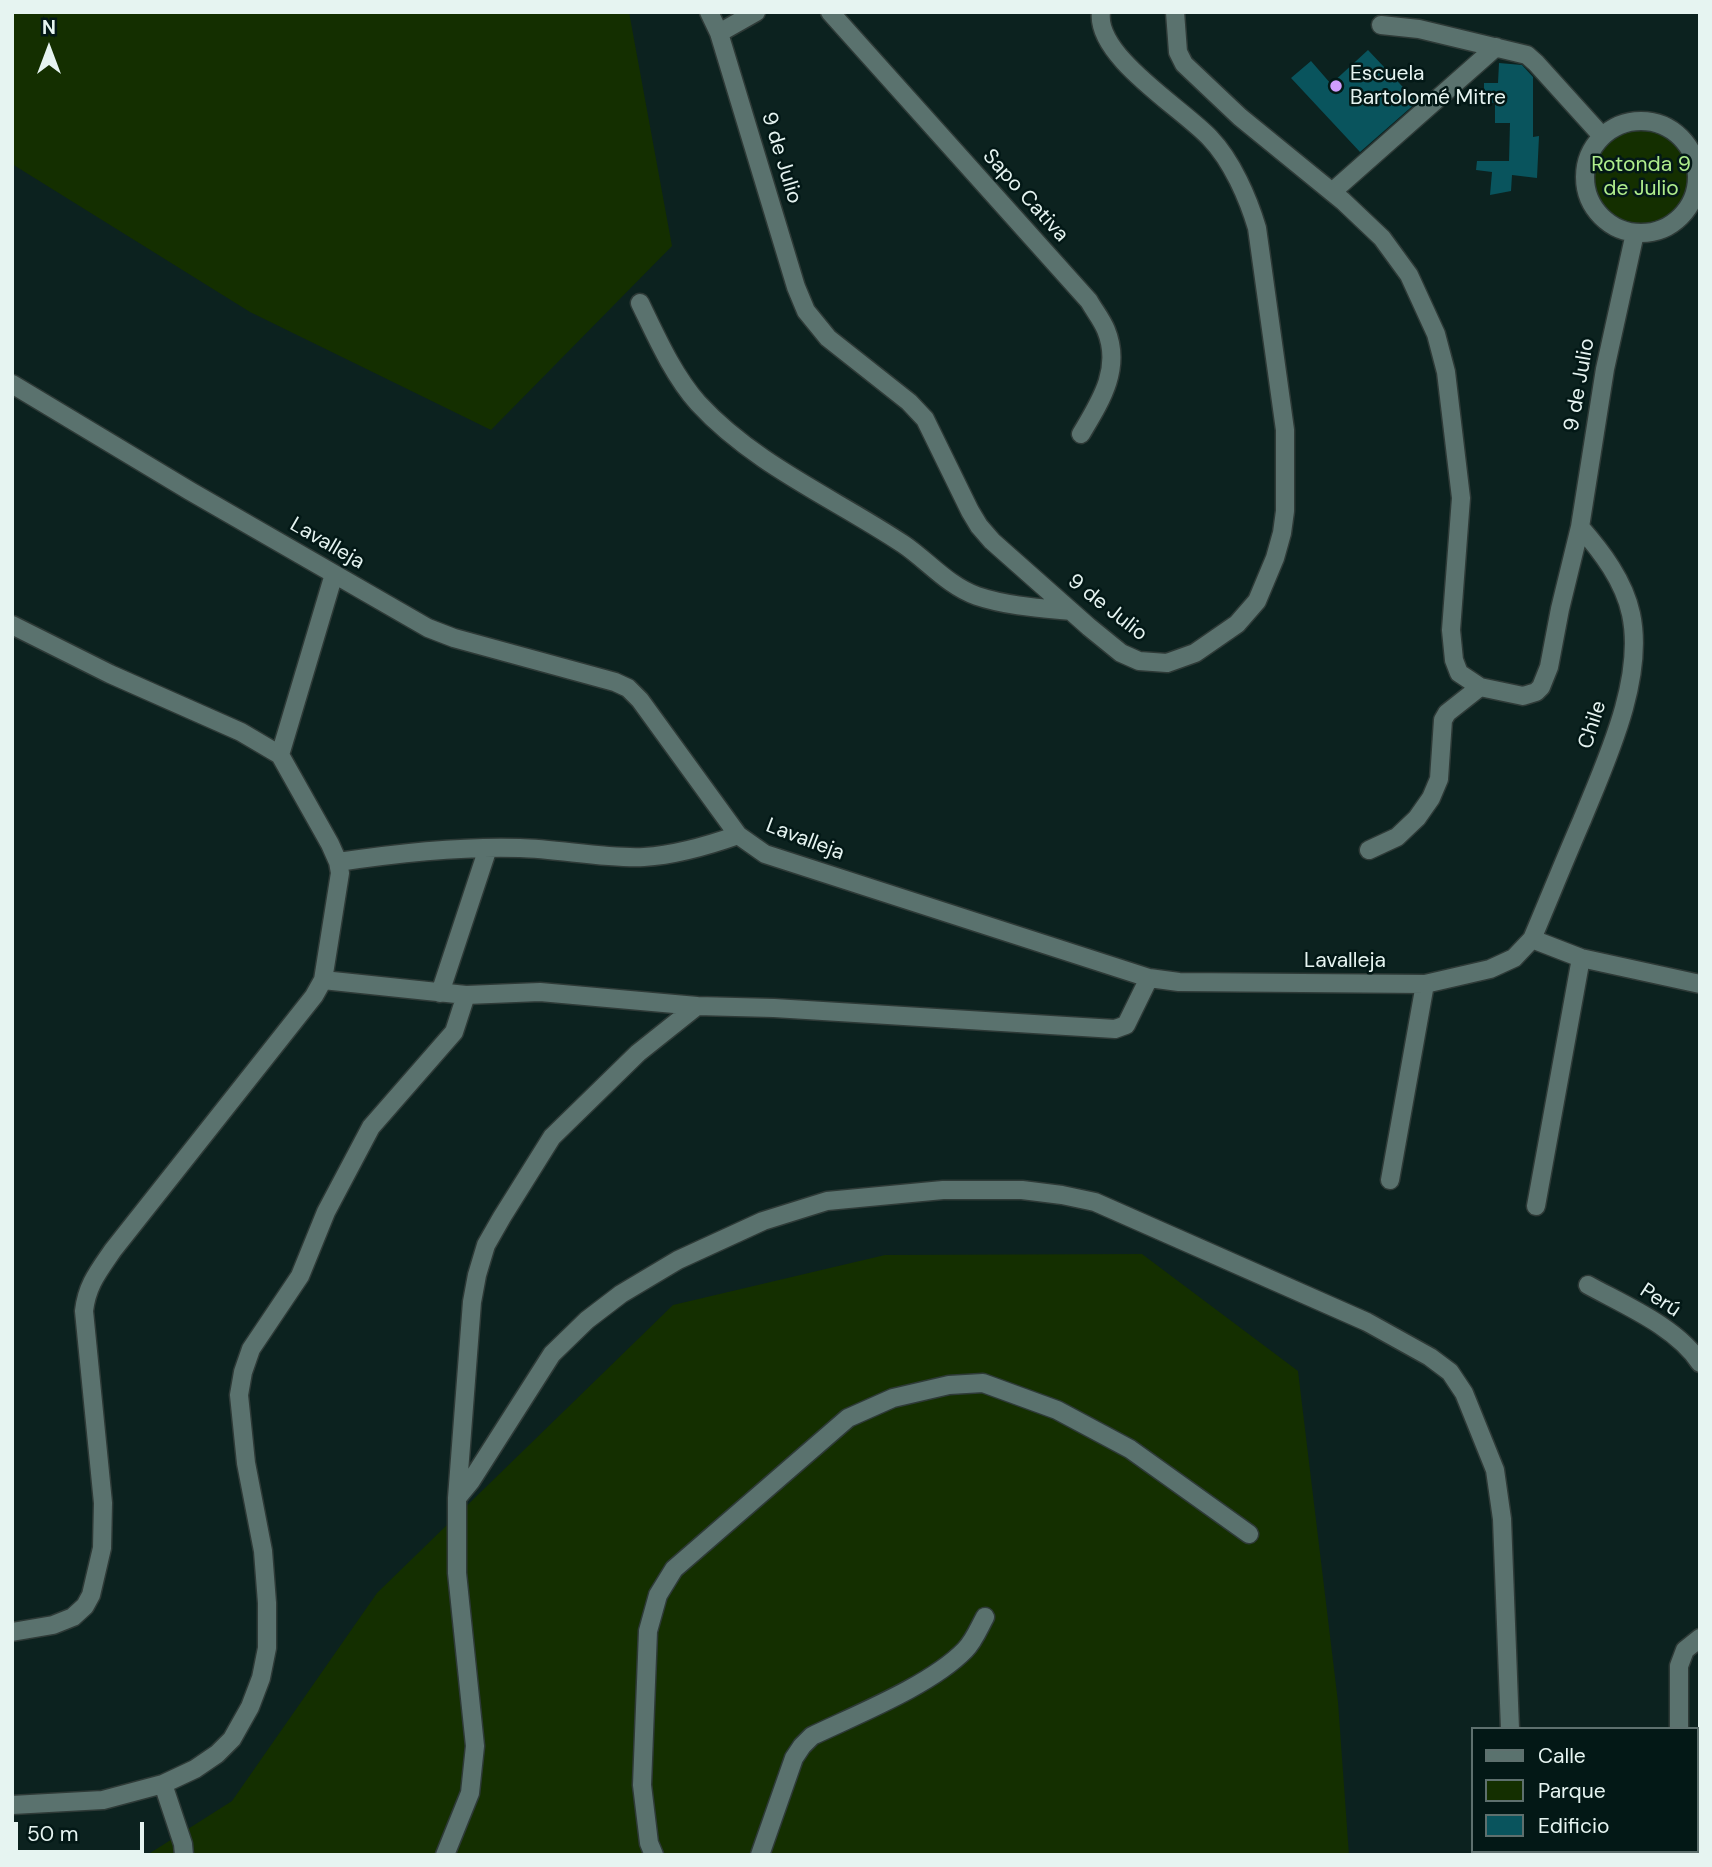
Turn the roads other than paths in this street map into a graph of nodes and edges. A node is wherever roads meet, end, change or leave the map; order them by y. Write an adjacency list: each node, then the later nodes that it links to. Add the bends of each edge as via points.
1 (709, 12): 7 (street, 9 de Julio)
2 (756, 12): 7 (street)
3 (830, 12): 15 (street, Sapo Cativa, via 1095,310 1106,330 1111,369 1105,393)
4 (1101, 12): 18 (street, 9 de Julio, via 1102,33 1115,50 1211,138 1251,207 1285,430 1285,511 1275,558 1257,601 1237,624 1195,653 1167,663 1139,661 1121,653)
5 (1175, 12): 11 (street, via 1178,52 1184,64)
6 (1381, 26): 8 (street)
7 (719, 33): 18 (street, 9 de Julio, via 806,312 828,338 925,419 979,526)
8 (1496, 47): 9 (street, via 1527,55); 11 (street)
9 (1602, 136): 10 (street, via 1633,122 1667,128 1690,152); 12 (street, via 1585,168 1591,204 1609,223)
10 (1698, 189): 12 (street, via 1682,215 1668,226)
11 (1332, 192): 20 (street, via 1382,238 1409,275 1436,334 1446,372 1461,498 1451,630 1454,660 1459,673)
12 (1635, 233): 16 (street, 9 de Julio, via 1605,369)
13 (639, 303): 18 (street, via 695,400 746,448 905,545 974,595 1025,607)
14 (12, 384): 17 (street, Lavalleja)
15 (1081, 434)
16 (1580, 527): 20 (street, 9 de Julio, via 1541,687 1523,695); 26 (street, Chile, via 1618,579 1631,614 1634,646 1618,730)
17 (334, 574): 21 (street); 22 (street, Lavalleja, via 428,628 628,688)
18 (1071, 611)
19 (12, 625): 21 (street, via 241,732)
20 (1480, 687): 24 (street, via 1443,720 1438,779 1431,798 1397,837)
21 (280, 755): 25 (street)
22 (738, 835): 23 (street, via 711,845 641,858); 28 (street, Lavalleja, via 765,854)
23 (488, 848): 25 (street); 32 (street)
24 (1368, 850)
25 (338, 862): 29 (street)
26 (1532, 939): 27 (street); 30 (street, Lavalleja, via 1514,958 1490,969)
27 (1581, 958): 31 (street); 36 (street)
28 (1149, 978): 30 (street, Lavalleja); 34 (street, via 1126,1025 1115,1028)
29 (323, 980): 32 (street); 42 (street, via 86,1294 103,1503 102,1548 85,1606 53,1625)
30 (1425, 984): 35 (street)
31 (1700, 984)
32 (440, 993): 33 (street)
33 (466, 995): 34 (street, via 540,992); 46 (street, via 454,1032 371,1127 326,1212 300,1276 251,1349 239,1395 267,1603 267,1648 261,1678 232,1739 195,1769)
34 (697, 1006): 39 (street, via 638,1053 552,1137 486,1245 472,1302)
35 (1390, 1180)
36 (1536, 1206)
37 (1588, 1285): 38 (street, Perú, via 1656,1322)
38 (1700, 1363)
39 (457, 1498): 44 (street, via 552,1354 621,1294 678,1260 763,1221 827,1201 943,1191 1022,1191 1073,1197 1095,1202 1367,1322 1450,1372 1464,1393 1495,1470 1502,1520); 49 (street, via 457,1573 475,1758 470,1793)
40 (1249, 1534): 50 (street, via 1130,1449 1057,1410 983,1383 949,1385 893,1398 848,1418 674,1569 658,1595 648,1631 642,1785)
41 (985, 1617): 51 (street, via 967,1648 946,1667 802,1746)
42 (12, 1632)
43 (1700, 1638): 45 (street, via 1685,1650 1679,1667)
44 (1510, 1727)
45 (1679, 1727)
46 (163, 1784): 47 (street, via 103,1800); 48 (street)
47 (12, 1805)
48 (184, 1855)
49 (445, 1855)
50 (654, 1855)
51 (760, 1855)

